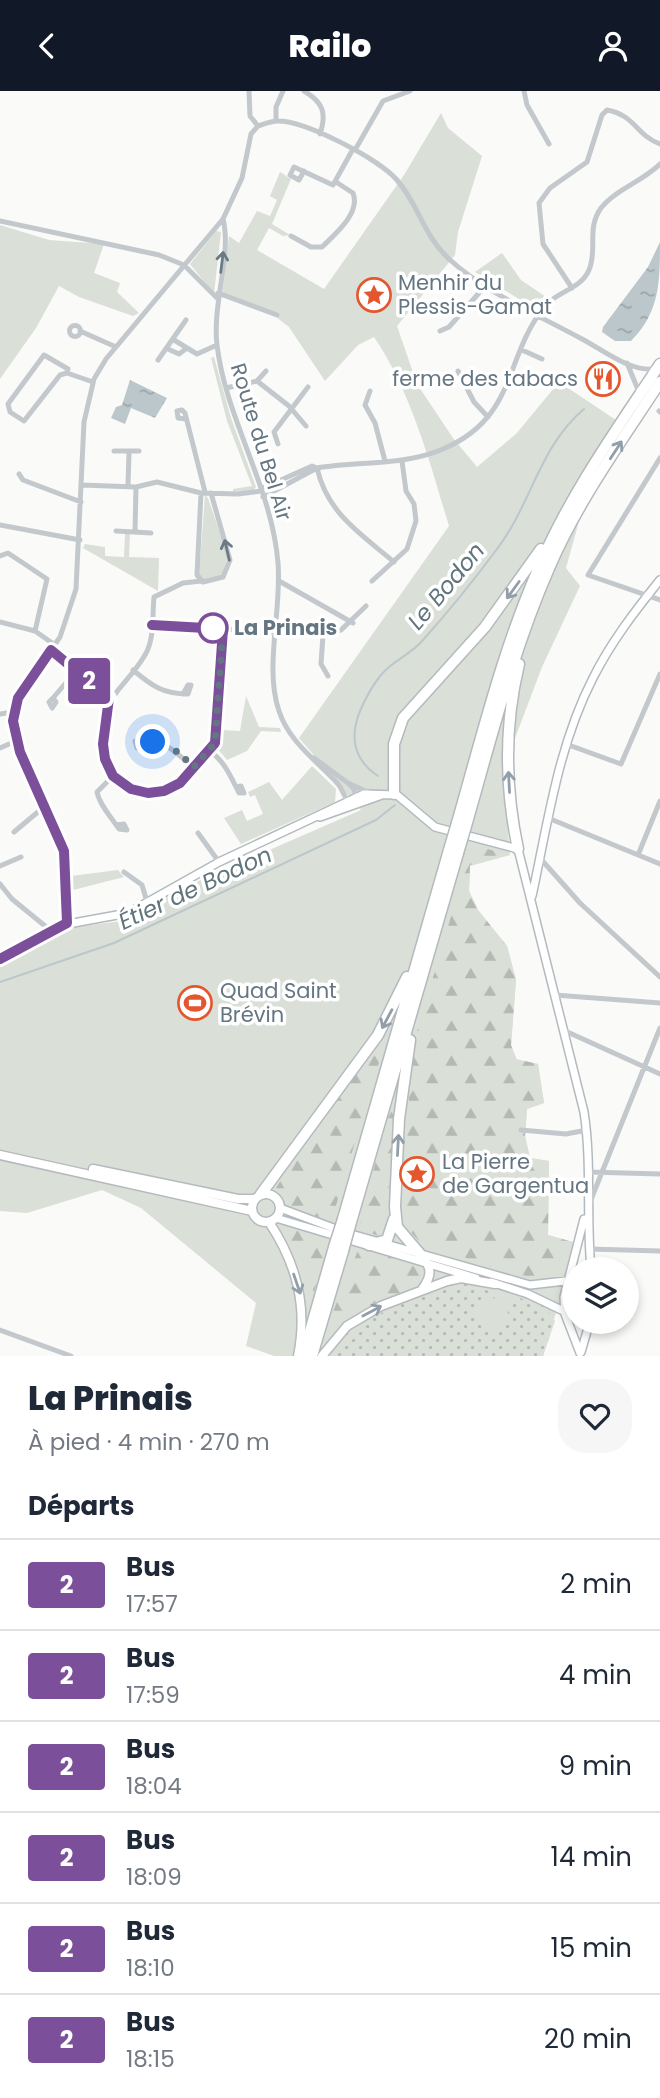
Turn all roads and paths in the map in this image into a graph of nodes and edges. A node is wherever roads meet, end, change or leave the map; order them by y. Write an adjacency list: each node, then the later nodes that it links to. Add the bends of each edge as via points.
1 (249, 91): 7 (street, via 250,116)
2 (283, 91): 6 (street)
3 (304, 91): 8 (street, via 323,107)
4 (410, 91): 11 (street, via 383,101)
5 (524, 91): 9 (street)
6 (276, 121): 7 (street); 8 (street)
7 (258, 126): 15 (street, via 251,134 242,178)
8 (320, 134): 11 (street)
9 (549, 144)
10 (660, 144): 22 (street, via 644,137 628,116 607,110 587,163 543,194 538,210 543,244)
11 (354, 150): 14 (street); 21 (street, via 396,179 425,233 450,260)
12 (660, 164): 22 (street, via 599,210 591,229 589,271)
13 (304, 171): 14 (street)
14 (336, 183): 19 (street, via 353,193 356,206 351,215 322,247)
15 (223, 219): 17 (street); 18 (street, Route du Bel Air)
16 (0, 221): 20 (street, via 113,243)
17 (216, 226): 18 (street); 20 (street)
18 (225, 230): 23 (street, Route du Bel Air, one-way to 18)
19 (291, 236)
20 (184, 265): 23 (street); 31 (street)
21 (486, 285): 25 (street); 28 (street, via 449,327)
22 (572, 288): 25 (street, via 556,295)
23 (217, 296): 24 (street); 30 (street, Route du Bel Air)
24 (277, 315)
25 (539, 315): 34 (street); 37 (street)
26 (186, 320): 29 (street)
27 (80, 331): 31 (street)
28 (440, 331)
29 (174, 340): 32 (street); 33 (street)
30 (217, 345): 32 (street, via 197,354); 46 (street, Route du Bel Air)
31 (116, 347): 43 (street)
32 (187, 348): 33 (street, via 179,354)
33 (168, 349): 36 (street)
34 (522, 350): 35 (street); 50 (street, via 501,400)
35 (542, 359)
36 (158, 360)
37 (626, 363): 38 (street, via 645,369); 48 (street)
38 (659, 366): 48 (highway)
39 (266, 371): 42 (street)
40 (458, 371): 50 (street, via 474,402)
41 (67, 373): 41 (street, via 68,369 44,355 8,404 10,412 24,421 29,419 60,375); 43 (street)
42 (257, 381): 46 (street); 49 (street)
43 (93, 382): 62 (street, via 83,422)
44 (660, 382): 94 (highway, one-way to 44, via 568,529)
45 (308, 387): 49 (street)
46 (226, 388): 65 (street, Route du Bel Air)
47 (370, 391): 58 (street, via 365,405)
48 (640, 394): 74 (highway)
49 (291, 409): 52 (street); 53 (street, via 274,432)
50 (488, 417): 59 (street, via 445,448)
51 (186, 419): 66 (street)
52 (306, 426)
53 (278, 445)
54 (114, 451): 56 (street)
55 (139, 451): 56 (street)
56 (129, 453): 63 (street)
57 (660, 457): 84 (street, via 588,575)
58 (385, 461): 59 (street); 60 (street)
59 (402, 461): 77 (street, via 416,521 407,549)
60 (317, 468): 65 (street); 68 (street)
61 (19, 474): 67 (street)
62 (82, 485): 63 (street); 67 (street)
63 (128, 485): 64 (street)
64 (136, 487): 66 (street, via 157,482); 72 (street)
65 (262, 492): 66 (street); 81 (street, Route du Bel Air)
66 (206, 493): 78 (street); 80 (street, one-way to 66, via 223,577 230,560)
67 (81, 502): 75 (street)
68 (332, 505): 69 (street); 77 (street, via 347,524)
69 (324, 509)
70 (0, 524): 75 (street)
71 (117, 531): 72 (street)
72 (135, 532): 73 (street)
73 (151, 533)
74 (554, 536): 116 (highway, one-way to 116, via 485,627 403,718 394,744); 124 (highway, via 509,644)
75 (80, 540): 95 (street, via 76,589)
76 (0, 556): 91 (street, via 8,553 47,579)
77 (394, 562): 82 (street)
78 (197, 567): 80 (street); 83 (street)
79 (660, 580): 84 (street)
80 (201, 581): 83 (street)
81 (279, 581): 88 (street); 92 (street, Route du Bel Air)
82 (372, 581)
83 (183, 583): 89 (street, via 154,597)
84 (648, 595): 85 (street); 107 (street, via 607,652)
85 (660, 600)
86 (366, 606): 88 (street)
87 (0, 622): 91 (street)
88 (352, 623): 93 (street)
89 (152, 625): 90 (street); 96 (street, via 149,646)
90 (223, 629): 92 (street); 109 (street, via 217,728)
91 (35, 631): 95 (street)
92 (276, 632): 93 (street); 110 (street, Route du Bel Air, via 275,698 287,730)
93 (323, 635): 99 (street, via 321,664)
94 (521, 639): 124 (highway); 128 (highway, one-way to 94, via 508,759)
95 (53, 648): 97 (street); 103 (street, via 18,698)
96 (133, 670): 100 (street, via 157,690); 102 (street)
97 (76, 671): 101 (street); 102 (street)
98 (660, 674): 107 (street, via 621,764)
99 (328, 676)
100 (183, 694)
101 (53, 698)
102 (109, 698): 112 (street, via 103,744)
103 (14, 712): 104 (street); 105 (street)
104 (0, 714)
105 (16, 741): 108 (street); 120 (street)
106 (142, 741): 111 (street, via 166,745)
107 (566, 744): 121 (street)
108 (0, 748)
109 (211, 751): 111 (street); 114 (street, via 223,762)
110 (307, 754): 113 (street); 117 (street, via 337,783)
111 (194, 767): 112 (street, via 180,783 148,793 131,789)
112 (113, 776): 123 (street, via 98,789 97,796)
113 (348, 783): 115 (street); 118 (street)
114 (236, 787)
115 (370, 793): 116 (street); 118 (street)
116 (388, 794): 118 (street); 128 (street, via 435,827)
117 (346, 800): 118 (street); 122 (street)
118 (355, 801): 122 (street)
119 (660, 801): 129 (street)
120 (45, 806): 125 (street); 141 (street, via 66,858)
121 (548, 818): 129 (street); 130 (street)
122 (306, 821): 132 (street)
123 (116, 825)
124 (461, 825): 127 (highway, bridge)
125 (14, 832)
126 (198, 833): 132 (street)
127 (454, 852): 144 (highway); 148 (highway)
128 (519, 854): 130 (street); 135 (street)
129 (638, 855): 133 (street)
130 (539, 856): 136 (street); 145 (street, via 580,903)
131 (21, 857): 134 (street)
132 (219, 862): 140 (street)
133 (660, 864)
134 (0, 866)
135 (523, 867): 136 (street); 139 (street)
136 (538, 867): 139 (street)
137 (124, 872): 140 (street, via 142,885)
138 (0, 884): 142 (street)
139 (531, 900): 146 (street)
140 (148, 902): 141 (street, via 119,916)
141 (67, 923): 142 (street)
142 (50, 930): 143 (street)
143 (0, 959)
144 (418, 959): 160 (highway, one-way to 160, via 379,1035); 166 (highway)
145 (660, 977)
146 (555, 995): 147 (street); 150 (street)
147 (660, 1003)
148 (413, 1008): 161 (highway, one-way to 148, via 401,1097); 166 (highway)
149 (660, 1028): 151 (street)
150 (564, 1030): 151 (street); 153 (street)
151 (644, 1068): 152 (street); 158 (street)
152 (660, 1074)
153 (587, 1130): 154 (street, via 566,1134); 157 (street)
154 (521, 1131)
155 (0, 1155): 156 (main road)
156 (23, 1159): 160 (main road, via 238,1199); 164 (main road)
157 (588, 1172): 158 (street); 163 (street)
158 (603, 1173): 159 (street); 163 (street)
159 (660, 1174)
160 (258, 1197): 162 (main road, via 274,1196); 164 (main road)
161 (395, 1207): 167 (highway, via 391,1233); 173 (highway, via 402,1235)
162 (280, 1208): 165 (main road); 167 (street)
163 (587, 1208): 169 (street); 171 (street)
164 (252, 1212): 165 (main road, via 260,1221)
165 (272, 1220): 168 (street); 186 (main road, one-way to 186, via 303,1303)
166 (347, 1220): 170 (highway, bridge)
167 (383, 1243): 168 (highway); 173 (street)
168 (369, 1245): 176 (street)
169 (577, 1248): 171 (street); 174 (street)
170 (339, 1249): 186 (highway); 187 (highway)
171 (589, 1249): 172 (street); 175 (street)
172 (660, 1251)
173 (420, 1254): 176 (main road); 177 (street, via 530,1285)
174 (575, 1257)
175 (590, 1257)
176 (428, 1263): 178 (street); 179 (main road, via 430,1278)
177 (562, 1282)
178 (495, 1284): 179 (main road, via 461,1278); 180 (street)
179 (423, 1289): 188 (main road, one-way to 179, via 337,1336 362,1316)
180 (562, 1310)
181 (0, 1331): 185 (street)
182 (575, 1334): 184 (street)
183 (586, 1334): 184 (street)
184 (580, 1355)
185 (71, 1356)
186 (300, 1356)
187 (312, 1356)
188 (322, 1356)

